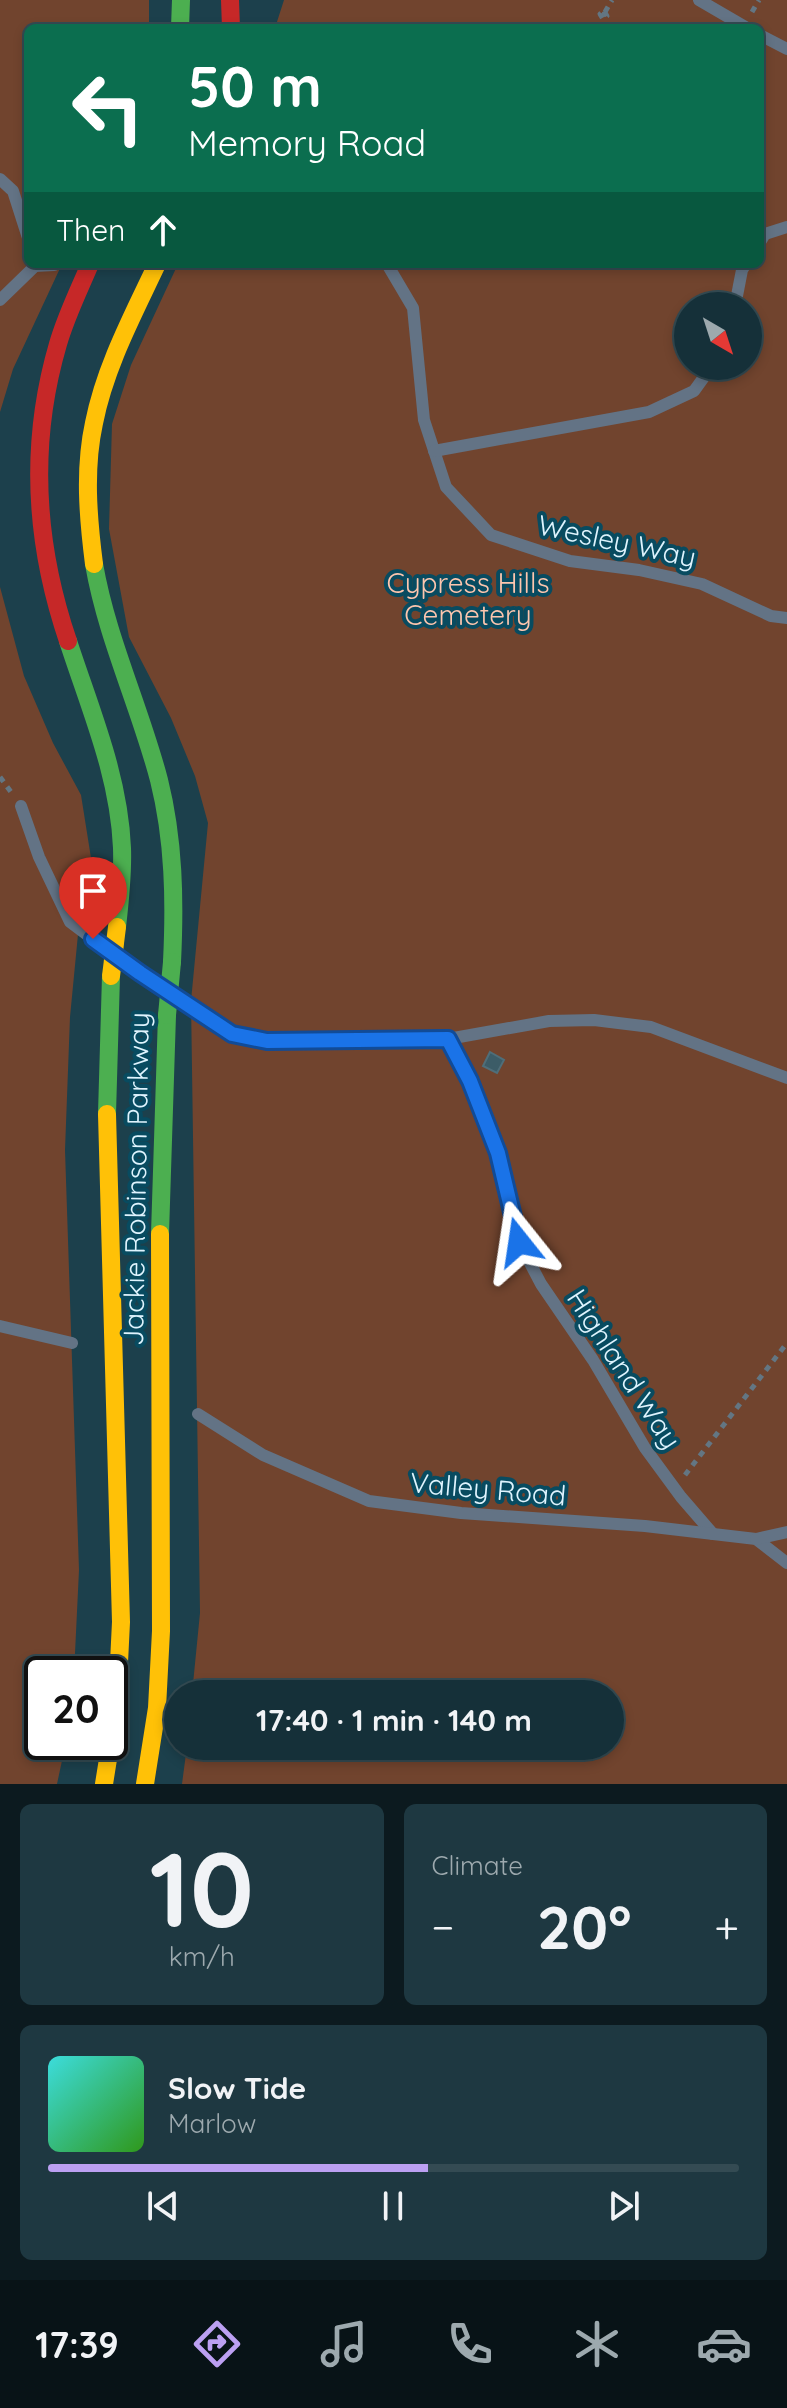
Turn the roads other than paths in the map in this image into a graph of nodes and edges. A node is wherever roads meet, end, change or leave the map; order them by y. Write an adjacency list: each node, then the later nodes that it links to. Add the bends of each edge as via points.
1 (181, 0): 4 (highway)
2 (230, 0): 5 (highway)
3 (699, 0): 6 (lane)
4 (180, 24)
5 (231, 24)
6 (740, 24)
7 (764, 37): 8 (lane)
8 (787, 49)
9 (0, 179): 10 (lane, via 13,191)
10 (24, 225)
11 (787, 227): 12 (lane)
12 (764, 236)
13 (32, 268): 19 (lane)
14 (88, 268): 33 (highway, Jackie Robinson Parkway, bridge, via 51,371 41,431 39,494 53,593 101,740 122,838 106,1072 121,1663)
15 (155, 268): 34 (highway, Jackie Robinson Parkway, bridge, via 104,386 87,493 95,578 150,746 168,820 176,890 160,1159 162,1645)
16 (389, 268): 21 (lane, Wesley Way, via 413,308 424,420)
17 (743, 268): 18 (lane)
18 (738, 292)
19 (0, 300)
20 (702, 380): 21 (lane, via 694,391 649,412)
21 (434, 451): 22 (lane, Wesley Way, via 446,487 491,535 570,561 702,584 771,616)
22 (787, 618)
23 (21, 806): 24 (lane, via 70,922 232,1034 267,1041)
24 (448, 1039): 25 (lane, via 549,1021 594,1020 651,1027); 30 (lane, Highland Way, via 498,1153 519,1242 541,1284 645,1448)
25 (787, 1078)
26 (0, 1326): 27 (lane)
27 (72, 1343)
28 (198, 1414): 30 (lane, Valley Road, via 263,1455 369,1501)
29 (787, 1532): 31 (lane)
30 (713, 1534): 31 (lane, Valley Road)
31 (756, 1539): 32 (lane)
32 (787, 1563)
33 (104, 1784)
34 (145, 1784)

